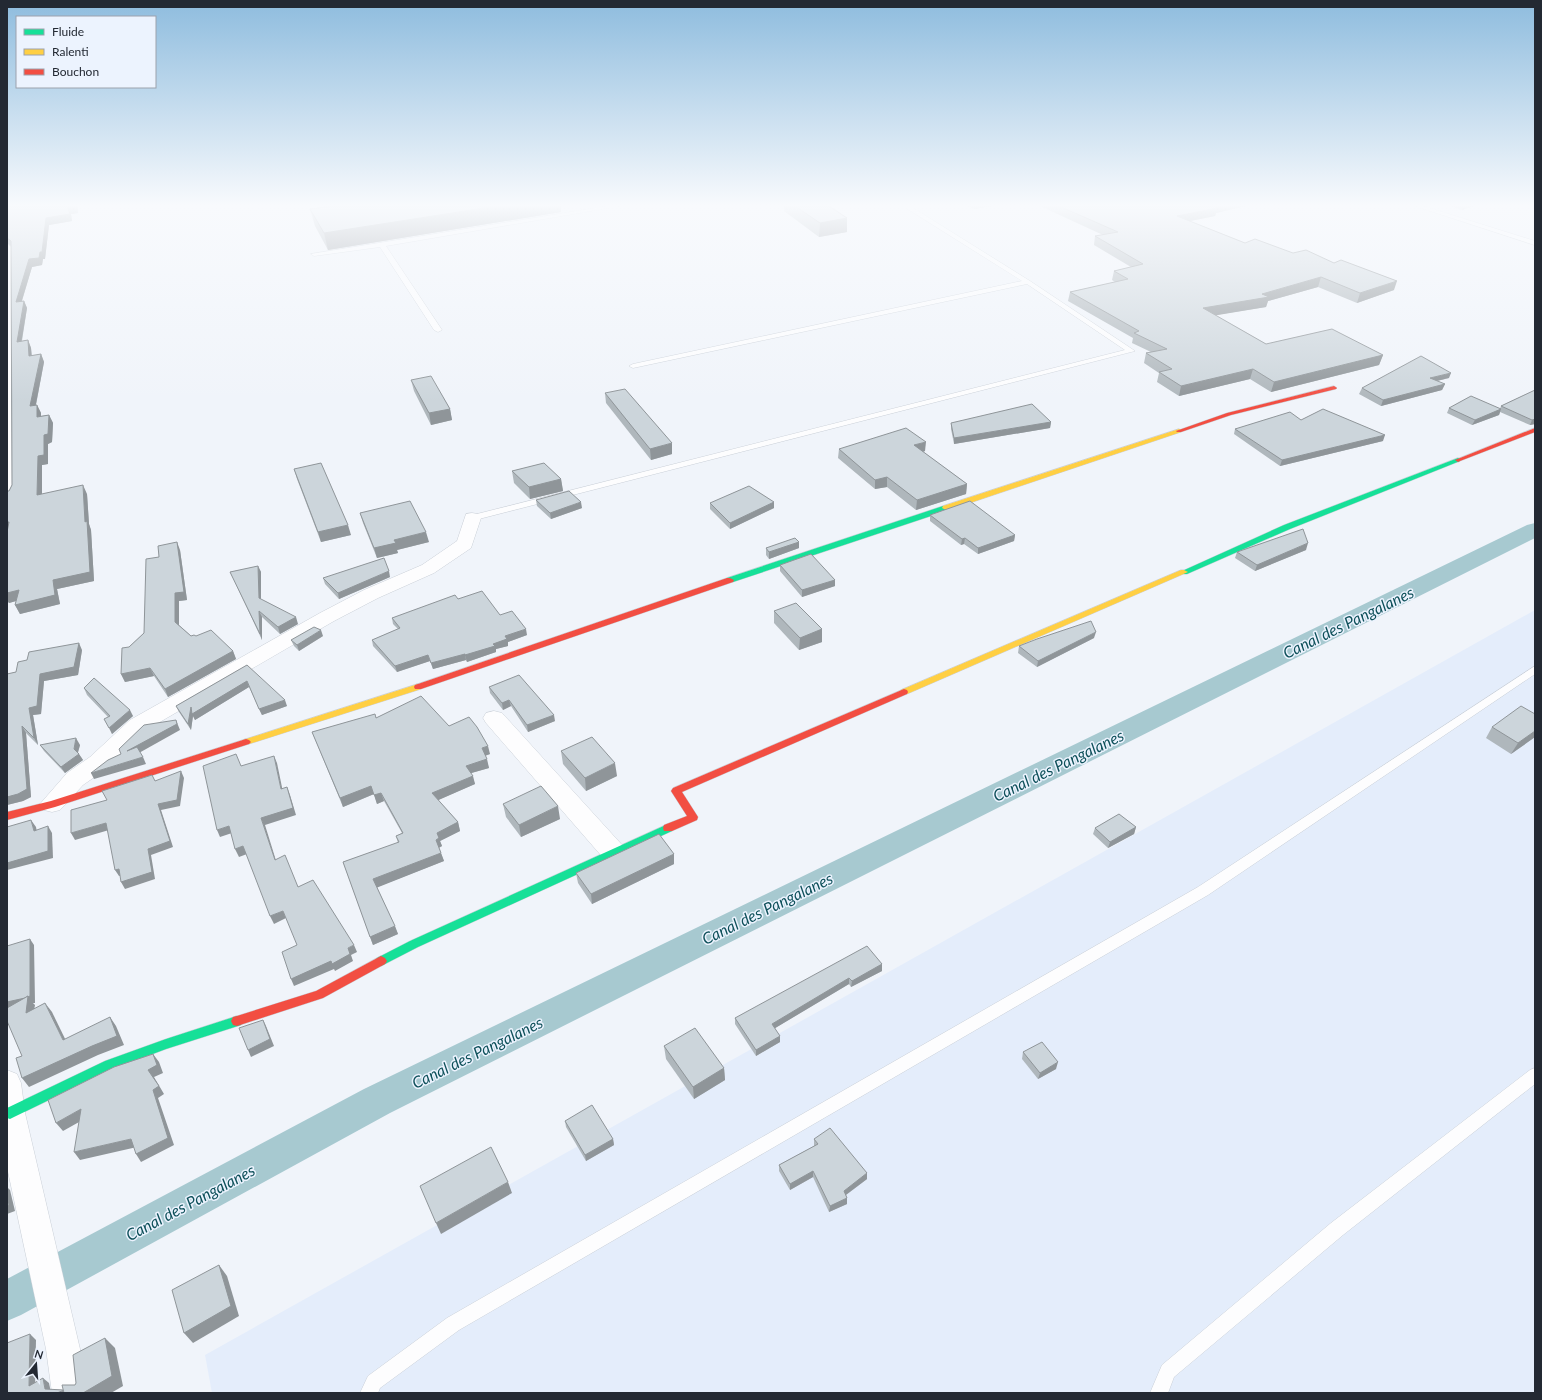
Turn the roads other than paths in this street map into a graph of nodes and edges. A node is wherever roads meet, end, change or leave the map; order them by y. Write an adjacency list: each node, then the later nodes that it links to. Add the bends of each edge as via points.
1 (7, 271): 6 (street)
2 (399, 271): 5 (lane)
3 (1011, 271): 4 (lane)
4 (1028, 282): 7 (lane); 11 (lane, via 1131,351)
5 (438, 330)
6 (7, 363): 10 (street)
7 (633, 366)
8 (1334, 388): 14 (street, via 1228,414 800,556 470,670)
9 (1535, 430): 16 (street, via 1287,527 676,792 693,817)
10 (7, 494)
11 (472, 518): 14 (street, via 465,544 428,569 327,617 138,725 98,763 75,779)
12 (1535, 669): 21 (lane, via 1203,891 453,1324 374,1382)
13 (494, 718): 16 (street)
14 (52, 804): 15 (street)
15 (7, 816)
16 (614, 853): 19 (street, via 414,944 319,995 108,1065)
17 (1535, 1075): 22 (lane, via 1337,1229 1168,1371)
18 (7, 1083): 19 (street)
19 (10, 1112): 20 (street, via 63,1349)
20 (69, 1393)
21 (369, 1393)
22 (1158, 1393)

